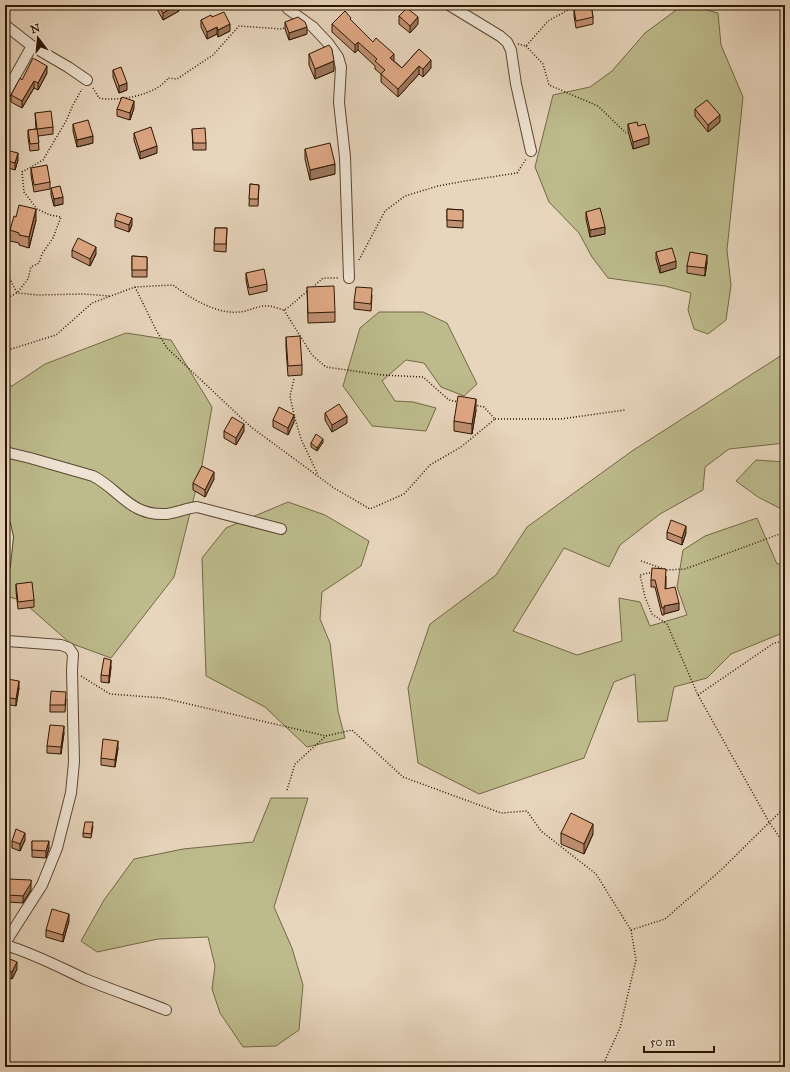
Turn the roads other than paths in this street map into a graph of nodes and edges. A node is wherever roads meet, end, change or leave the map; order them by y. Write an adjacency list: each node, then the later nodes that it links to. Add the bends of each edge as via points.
1 (285, 5): 8 (street, via 313,27 328,43 338,57 341,68 339,102 345,156)
2 (449, 5): 7 (street, via 507,42 511,50)
3 (5, 25): 4 (street)
4 (32, 46): 5 (street); 6 (street)
5 (87, 80)
6 (5, 94)
7 (531, 151)
8 (349, 278)
9 (5, 452): 11 (street, via 93,476 126,502 148,513 167,514 197,506)
10 (5, 524): 12 (street, via 8,537)
11 (281, 528)
12 (5, 565)
13 (5, 639): 14 (street, via 61,645 69,648 74,654 74,762 65,819 42,885)
14 (5, 944): 15 (street, via 113,991)
15 (166, 1010)

